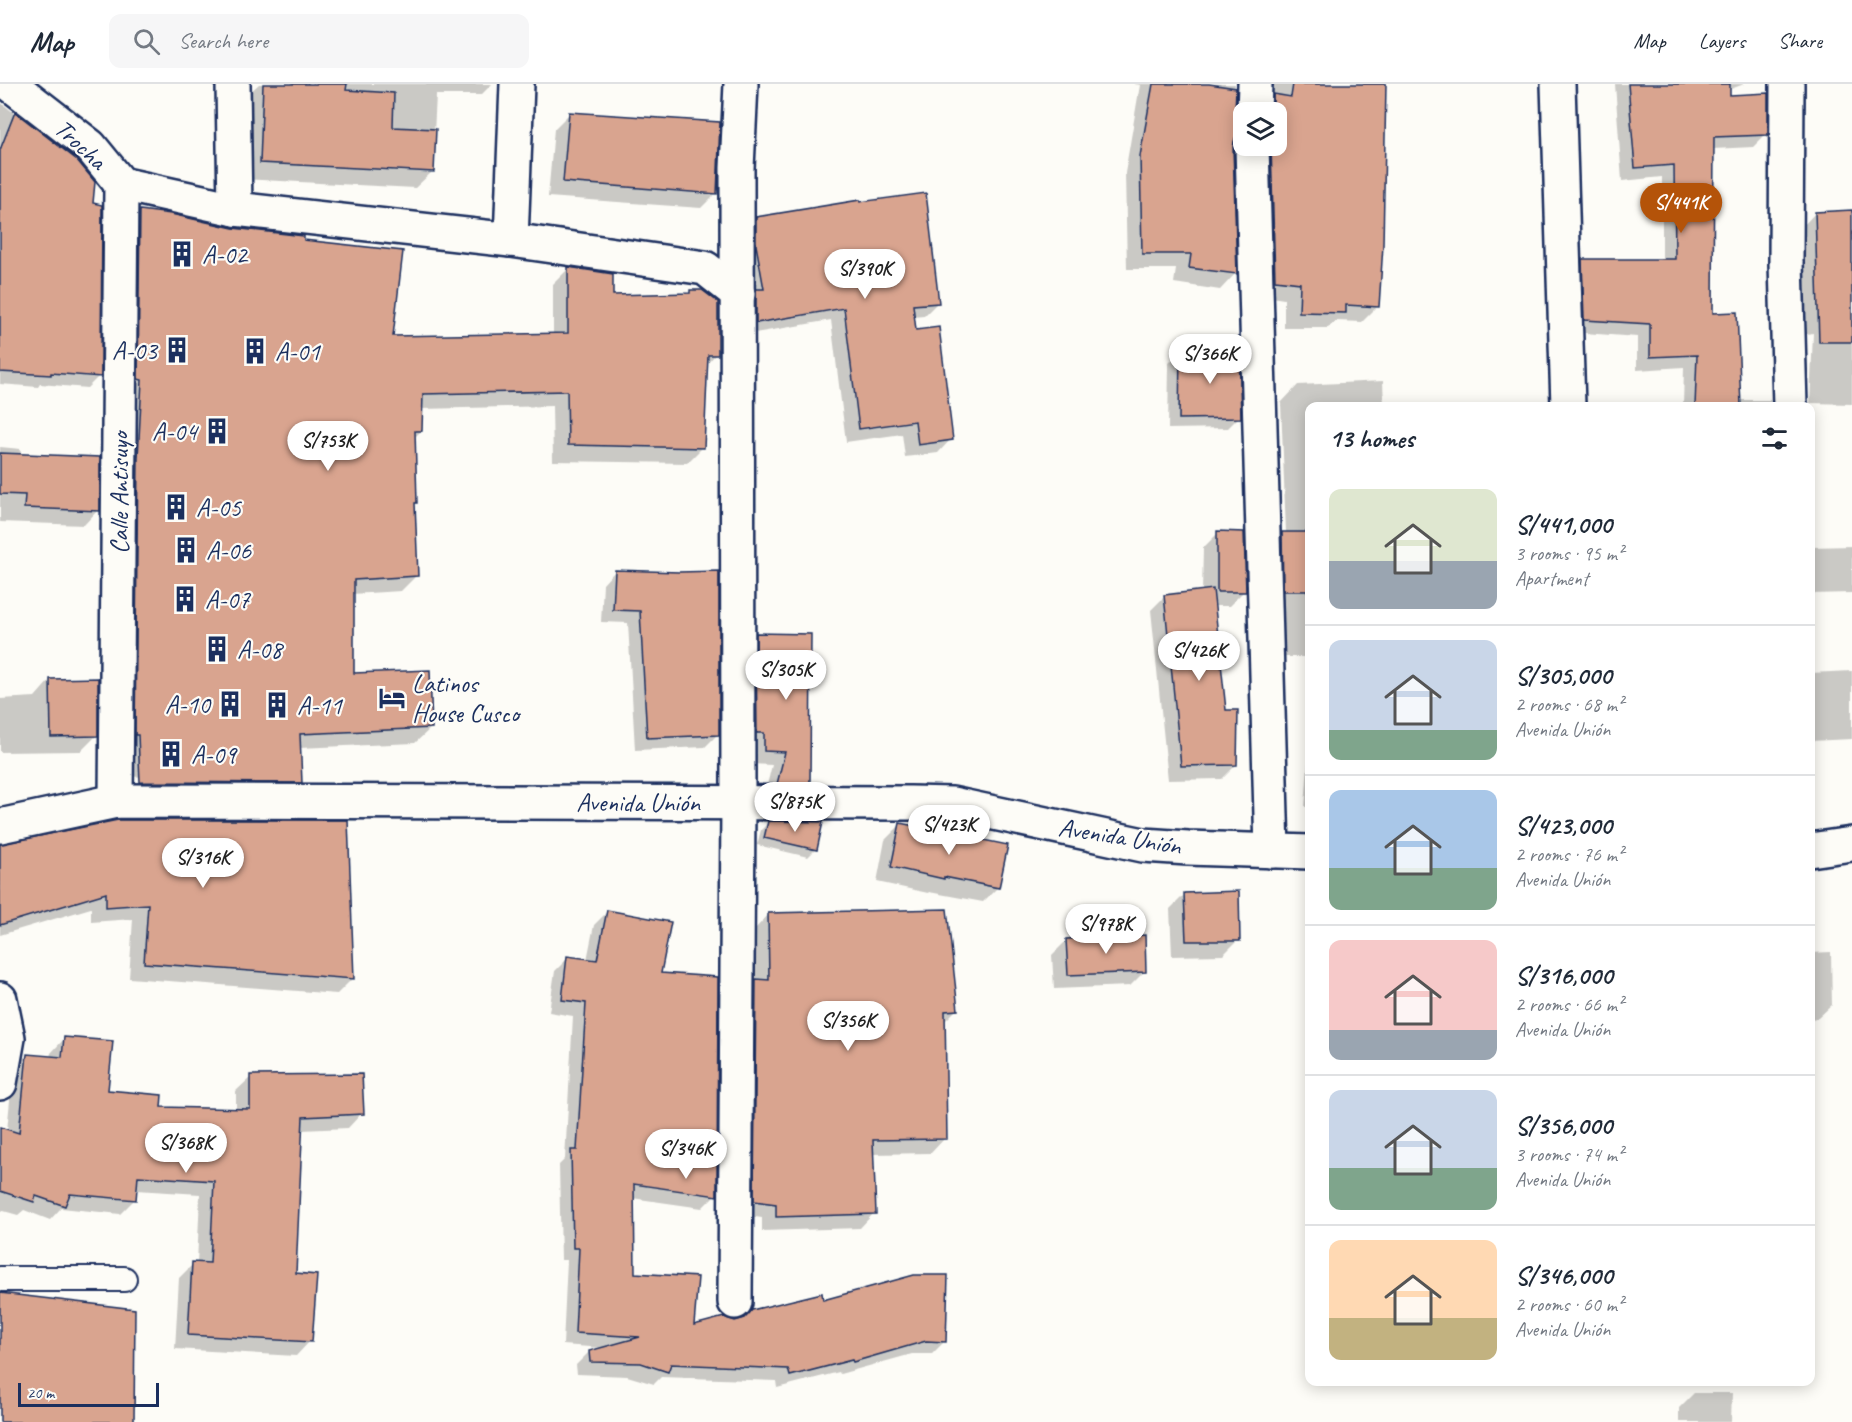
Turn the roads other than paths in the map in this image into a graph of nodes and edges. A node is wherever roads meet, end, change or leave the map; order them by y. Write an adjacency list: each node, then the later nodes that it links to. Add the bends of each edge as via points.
1 (10, 84): 10 (street, Trocha, via 90,146)
2 (233, 84): 11 (street)
3 (517, 84): 12 (street)
4 (741, 84): 13 (street)
5 (1256, 84): 8 (street)
6 (1558, 84): 14 (street)
7 (1787, 84): 15 (street)
8 (1255, 102)
9 (1252, 156): 21 (street)
10 (121, 184): 11 (street); 16 (street, Calle Antisuyo)
11 (235, 209): 12 (street)
12 (511, 240): 13 (street, via 705,268)
13 (738, 294): 17 (street)
14 (1568, 402)
15 (1790, 402)
16 (116, 801): 17 (street, Avenida Unión); 18 (street, Avenida Unión)
17 (738, 801): 21 (street, Avenida Unión, via 952,804 1143,845); 27 (street)
18 (0, 826)
19 (1852, 844): 20 (street)
20 (1815, 849)
21 (1272, 851): 22 (street, Avenida Unión)
22 (1305, 852)
23 (0, 999): 24 (street, via 8,1038)
24 (0, 1083)
25 (0, 1279): 26 (lane)
26 (124, 1279)
27 (735, 1302)

